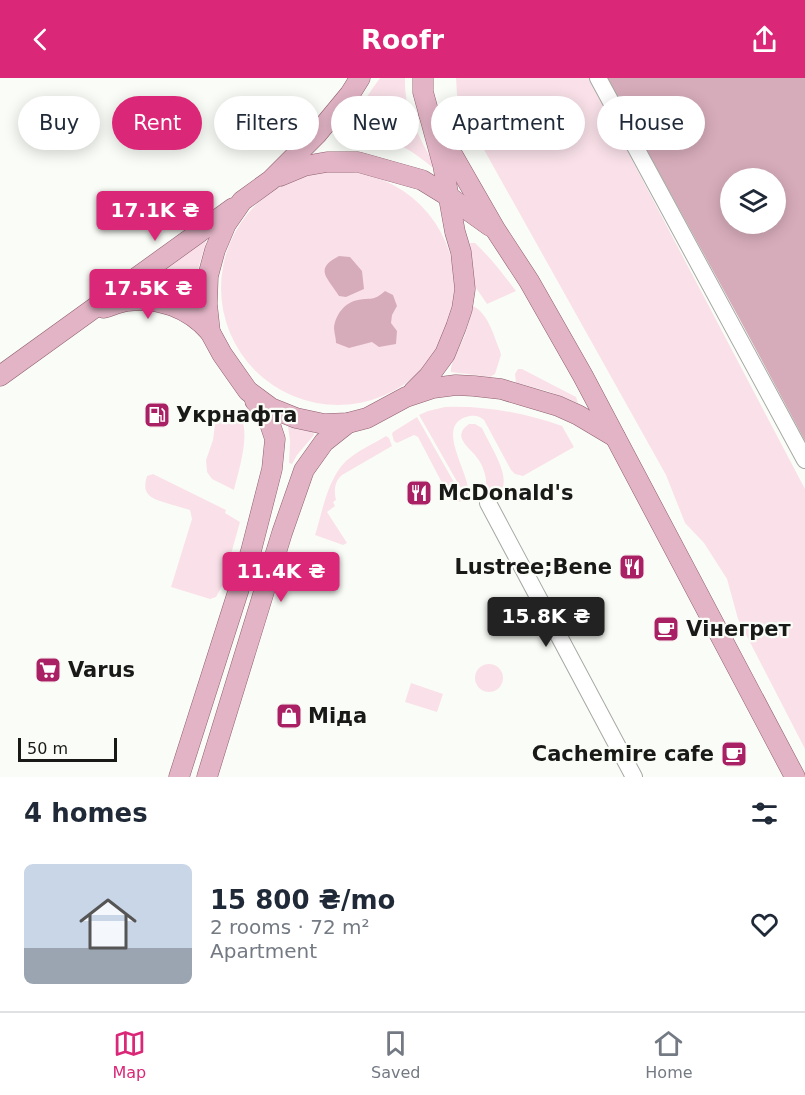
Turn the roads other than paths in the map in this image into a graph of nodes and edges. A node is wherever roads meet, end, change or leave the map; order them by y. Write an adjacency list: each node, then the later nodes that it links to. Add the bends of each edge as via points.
1 (360, 78): 6 (main road, via 317,134)
2 (423, 78): 4 (main road)
3 (598, 78): 18 (street)
4 (429, 114): 7 (main road); 9 (main road)
5 (387, 170): 6 (main road, via 358,162 327,162 304,166); 7 (main road, via 422,180); 10 (main road, via 415,185 442,211)
6 (271, 180): 8 (main road)
7 (448, 196): 9 (main road); 10 (main road)
8 (242, 201): 11 (main road); 12 (main road, via 226,224 208,276)
9 (495, 229): 17 (main road, via 529,281)
10 (455, 232): 15 (main road, via 464,275 462,309 445,354)
11 (90, 312): 12 (main road, via 125,301 169,303); 13 (main road)
12 (210, 332): 14 (main road)
13 (0, 376)
14 (248, 391): 16 (main road, via 271,408 296,418 324,424); 20 (main road, via 267,415 275,439 273,469)
15 (406, 398): 16 (main road); 17 (main road, via 456,385 501,389 558,406)
16 (348, 423): 21 (main road, via 324,442 304,470)
17 (615, 437): 23 (main road)
18 (805, 460)
19 (488, 503): 22 (street)
20 (179, 777)
21 (207, 777)
22 (634, 777)
23 (795, 777)

